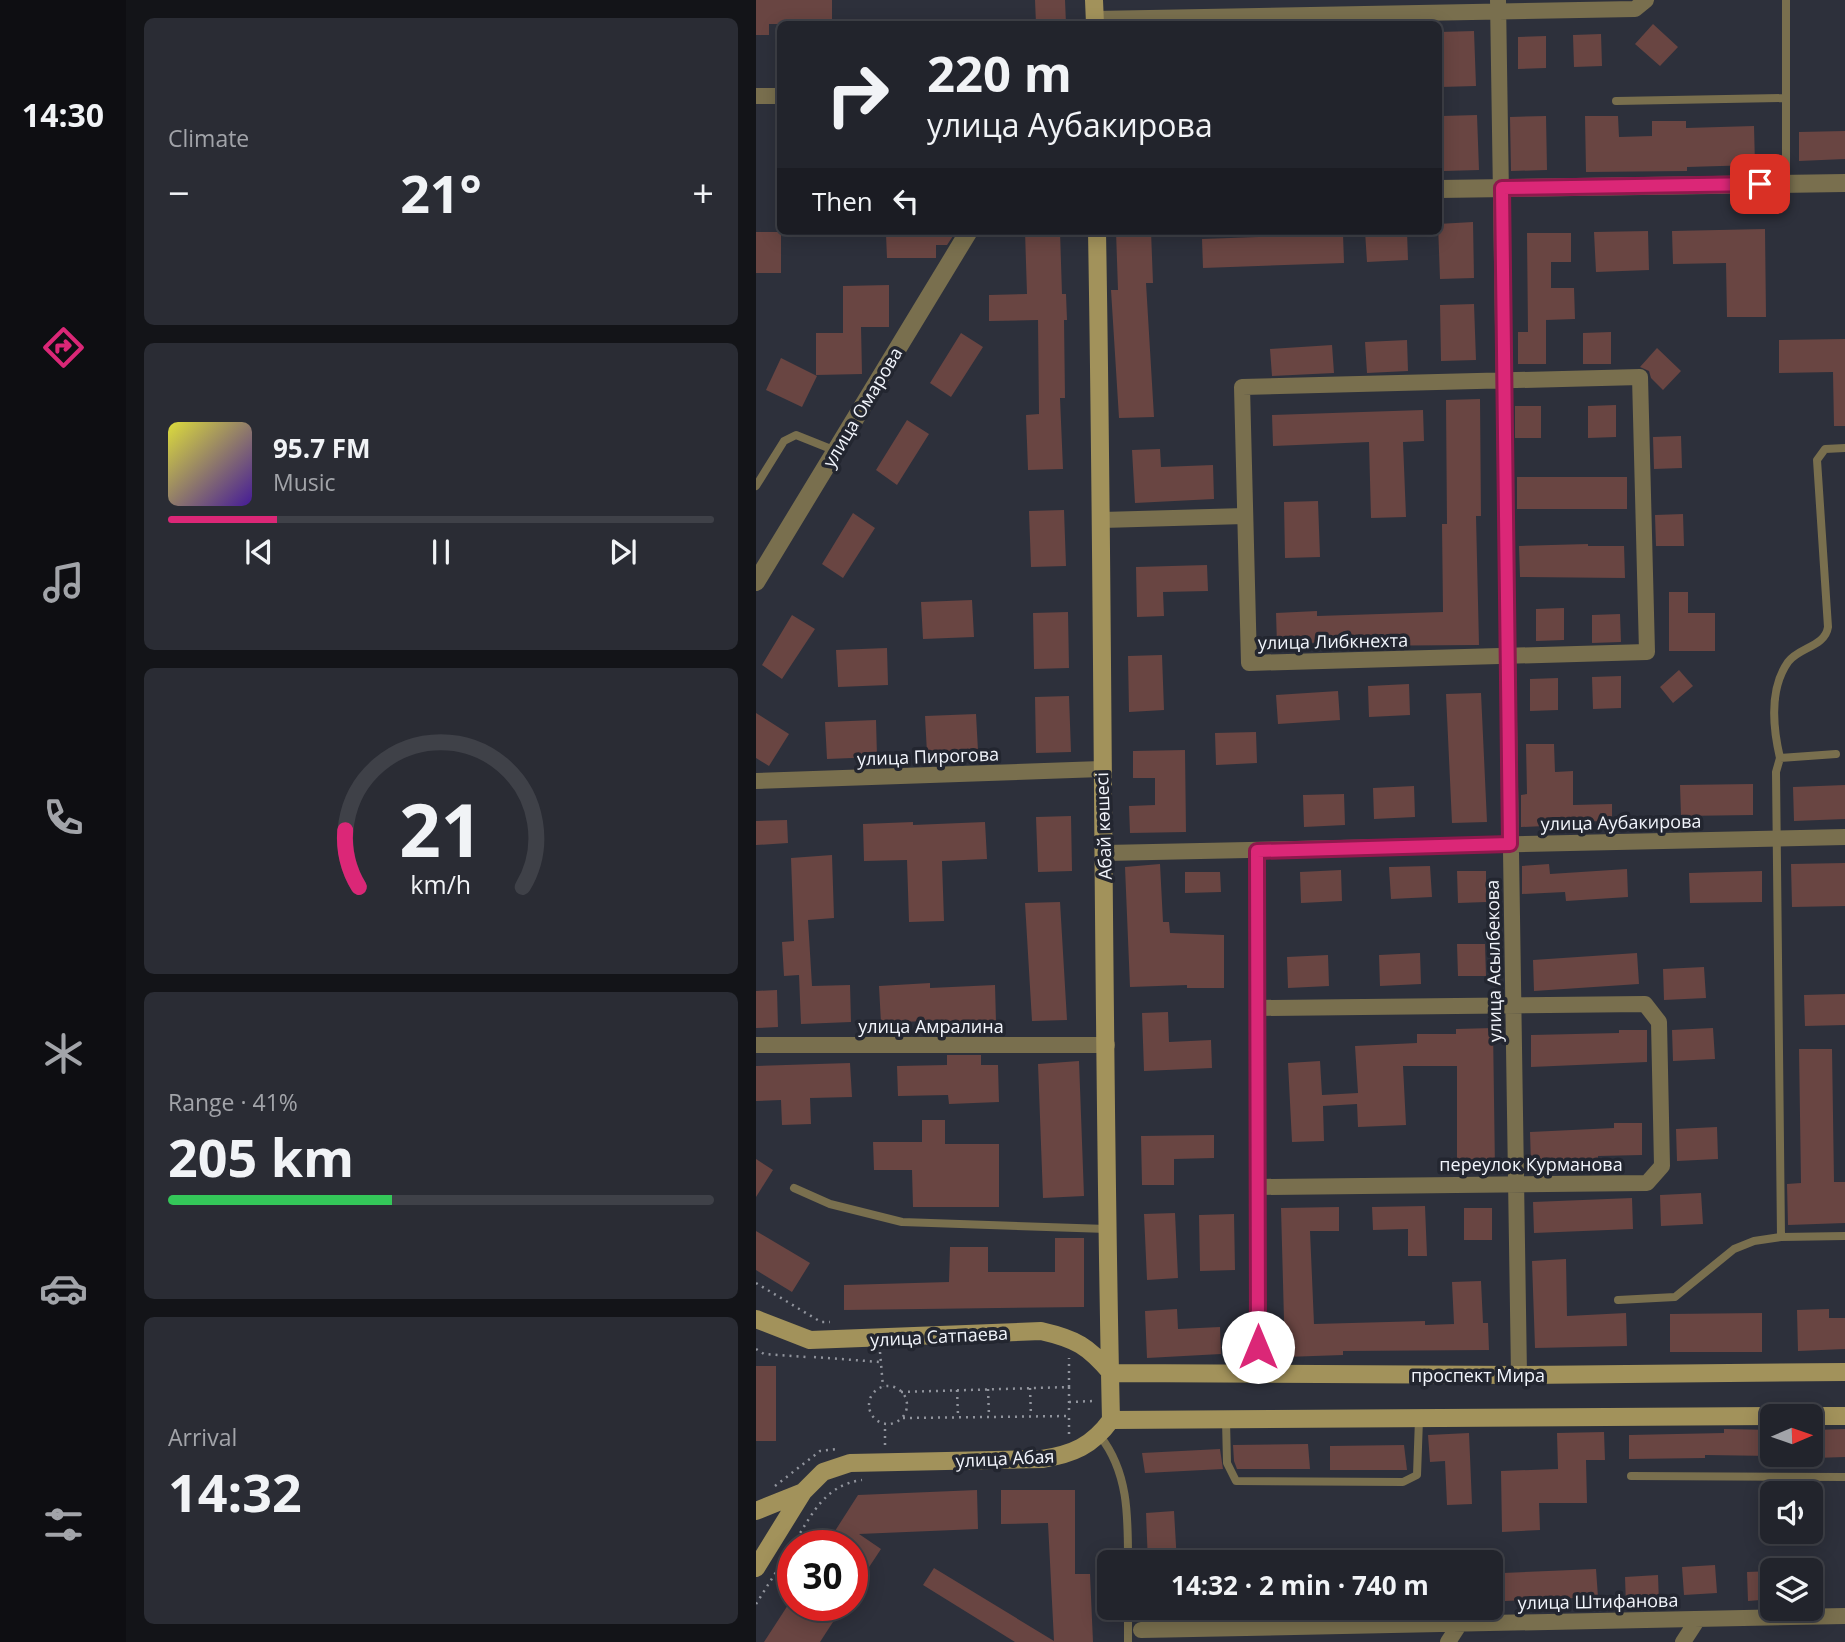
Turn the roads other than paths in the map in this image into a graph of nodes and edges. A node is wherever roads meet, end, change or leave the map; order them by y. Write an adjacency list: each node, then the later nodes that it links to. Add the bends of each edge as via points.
1 (1094, 0): 6 (main road)
2 (1646, 0): 4 (street, via 1635,9)
3 (1786, 0): 10 (lane)
4 (1498, 6): 5 (street); 14 (street, улица Асылбекова)
5 (1306, 8): 7 (street)
6 (1094, 21)
7 (1109, 21)
8 (756, 96): 9 (street)
9 (777, 96)
10 (1786, 98): 11 (lane); 13 (lane)
11 (1616, 101)
12 (1845, 183): 13 (street)
13 (1786, 184): 14 (street)
14 (1502, 188): 15 (street); 18 (street, улица Асылбекова)
15 (1442, 189)
16 (966, 235): 20 (street, улица Омарова)
17 (1097, 235): 23 (main road, Абай көшесі)
18 (1504, 380): 22 (street, улица Либкнехта, via 1242,387); 25 (street, улица Асылбекова); 25 (street, улица Либкнехта, via 1640,377 1647,652)
19 (1845, 448): 27 (lane, via 1825,449 1816,460 1828,626 1826,635 1789,661 1775,698 1773,731)
20 (835, 451): 21 (lane, via 796,435 784,441); 24 (street, улица Омарова)
21 (756, 486)
22 (1245, 516): 23 (street); 25 (street, улица Либкнехта, via 1249,663)
23 (1102, 520): 28 (main road, Абай көшесі)
24 (756, 582)
25 (1507, 656): 32 (street, улица Асылбекова)
26 (1836, 754): 27 (lane)
27 (1780, 758): 31 (lane)
28 (1101, 769): 29 (street, улица Пирогова); 34 (main road, Абай көшесі)
29 (756, 781)
30 (1845, 837): 31 (street, улица Аубакирова)
31 (1775, 838): 32 (street, улица Аубакирова); 44 (lane)
32 (1510, 844): 33 (street, улица Аубакирова); 35 (street, улица Асылбекова)
33 (1257, 851): 34 (street, улица Аубакирова); 36 (street)
34 (1105, 853): 38 (main road, Абай көшесі)
35 (1513, 1006): 36 (street, переулок Курманова); 39 (street, улица Асылбекова); 39 (street, переулок Курманова, via 1645,1004 1659,1022 1662,1166 1647,1183)
36 (1258, 1008): 40 (street)
37 (756, 1045): 38 (street, улица Амралина)
38 (1107, 1045): 42 (main road, Абай көшесі)
39 (1516, 1183): 40 (street, переулок Курманова); 50 (street, улица Асылбекова)
40 (1259, 1187): 49 (street)
41 (794, 1188): 42 (lane, via 830,1204 902,1222)
42 (1107, 1229): 48 (main road, Абай көшесі)
43 (1845, 1236): 44 (lane)
44 (1781, 1237): 45 (lane, via 1734,1249 1675,1297)
45 (1618, 1300)
46 (756, 1319): 48 (main road, улица Сатпаева, via 810,1340 1041,1331 1069,1337 1091,1350)
47 (1845, 1371): 50 (main road, проспект Мира)
48 (1111, 1373): 49 (main road, проспект Мира); 55 (main road, Абай көшесі)
49 (1258, 1374): 50 (main road, проспект Мира)
50 (1519, 1375)
51 (1760, 1416): 54 (main road)
52 (1824, 1416): 53 (main road)
53 (1845, 1416)
54 (1419, 1419): 56 (main road); 56 (lane, via 1417,1475 1403,1482 1236,1481 1227,1464)
55 (1111, 1420): 56 (main road); 57 (main road, улица Абая)
56 (1226, 1420)
57 (1100, 1436): 60 (main road, улица Абая, via 1069,1455 1042,1459 849,1463 823,1472); 62 (lane, via 1115,1458 1125,1488)
58 (1631, 1476): 59 (lane)
59 (1845, 1477)
60 (803, 1492): 61 (main road); 63 (main road)
61 (756, 1511)
62 (1127, 1550)
63 (756, 1568)
64 (1845, 1616): 65 (street, улица Штифанова)
65 (1698, 1619): 67 (street, улица Штифанова); 71 (street)
66 (1128, 1620): 69 (lane)
67 (1461, 1622): 68 (street, улица Штифанова); 70 (street)
68 (1141, 1630)
69 (1128, 1642)
70 (1448, 1642)
71 (1683, 1642)

